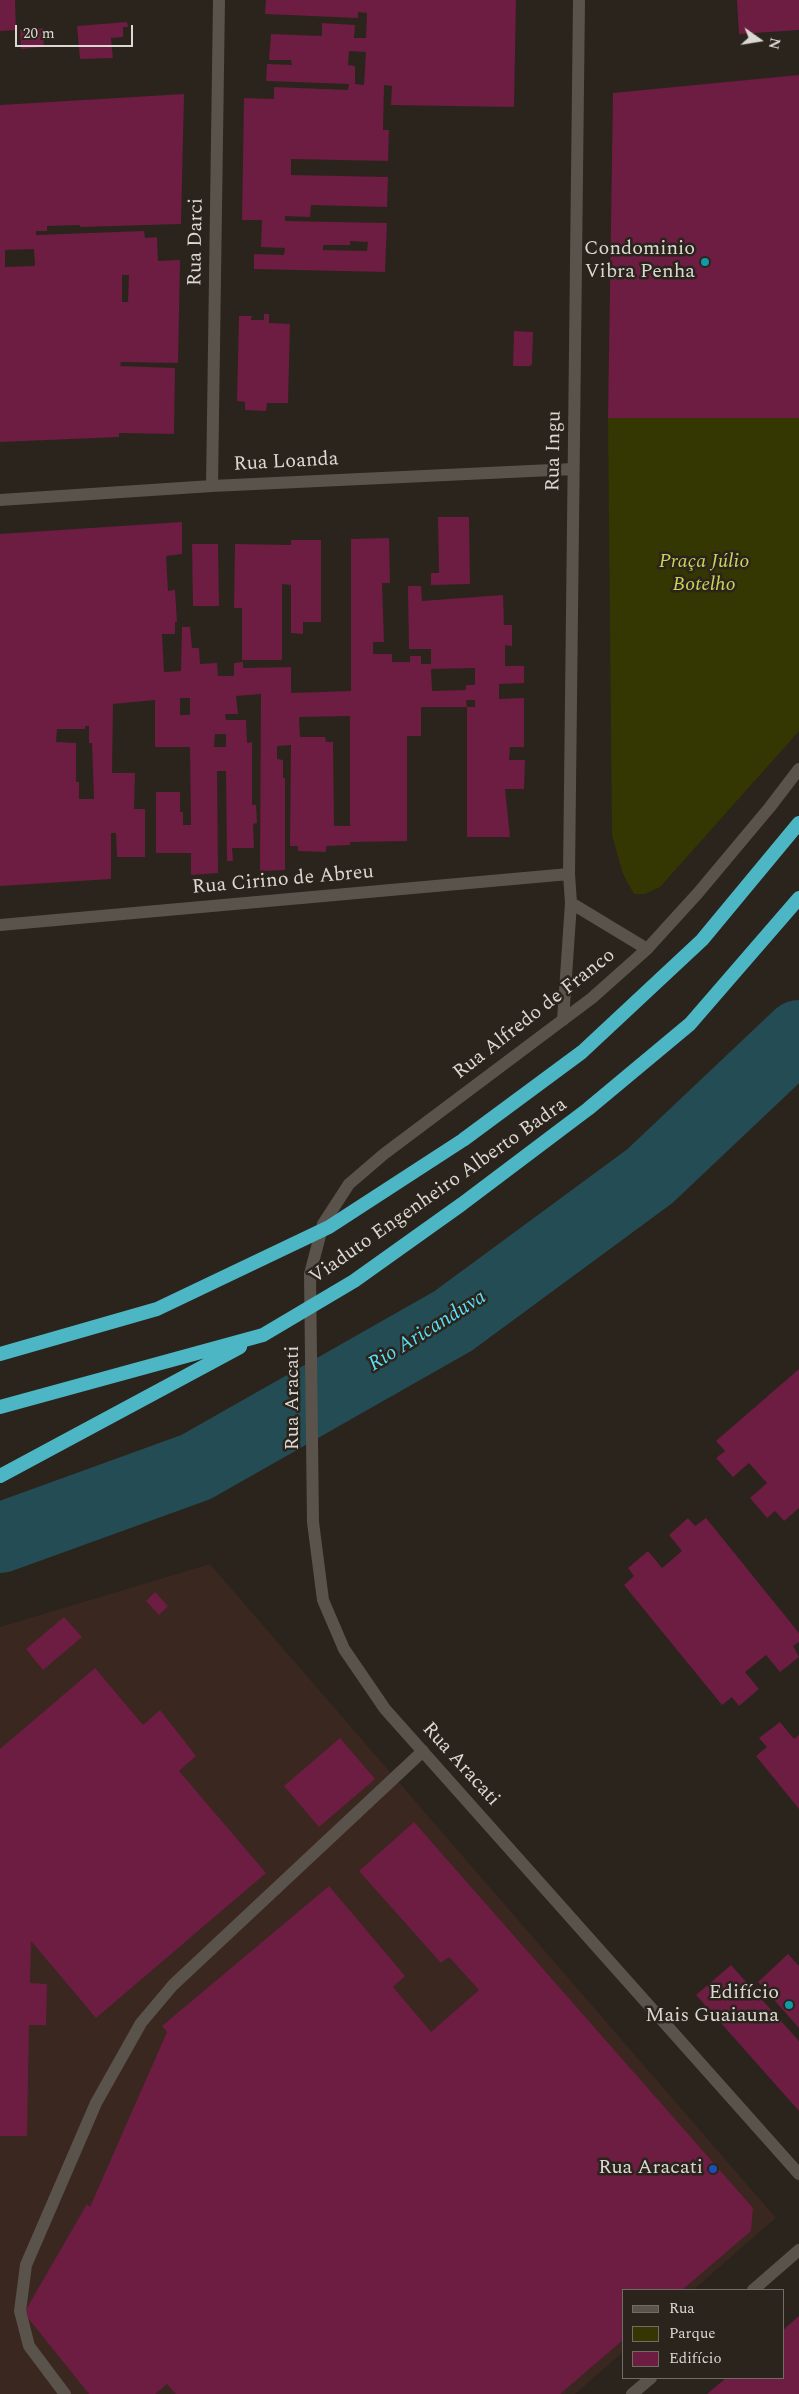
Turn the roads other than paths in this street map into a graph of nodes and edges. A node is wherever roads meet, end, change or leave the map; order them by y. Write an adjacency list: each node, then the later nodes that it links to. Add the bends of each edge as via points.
1 (219, 0): 4 (street, Rua Darci)
2 (579, 0): 3 (street, Rua Ingu)
3 (573, 469): 4 (street, Rua Loanda); 8 (street, Rua Ingu)
4 (212, 486): 5 (street, Rua Loanda)
5 (0, 500)
6 (799, 769): 12 (street, Rua Alfredo de Franco, via 698,893)
7 (799, 823): 16 (highway, Viaduto Engenheiro Alberto Badra, via 702,940 582,1052 463,1140 328,1227 157,1309)
8 (569, 874): 10 (street, Rua Ingu); 11 (street, Rua Cirino de Abreu)
9 (799, 898): 15 (highway, Viaduto Engenheiro Alberto Badra, via 690,1024 588,1109 354,1281)
10 (571, 903): 12 (street); 13 (street, Rua Ingu)
11 (0, 924)
12 (647, 949): 13 (street, Rua Alfredo de Franco)
13 (563, 1020): 14 (street, Rua Alfredo de Franco, via 348,1184 323,1224 310,1274)
14 (311, 1287): 19 (street, Rua Aracati, via 313,1522 323,1600 344,1649 385,1709)
15 (263, 1335): 17 (highway, Viaduto Engenheiro Alberto Badra); 18 (highway)
16 (0, 1354)
17 (0, 1407)
18 (0, 1476)
19 (423, 1752): 20 (street, Rua Aracati); 24 (street, via 173,1985 141,2023 96,2103 26,2265 20,2311 29,2346)
20 (799, 2174)
21 (799, 2250): 22 (street)
22 (754, 2289)
23 (650, 2379): 25 (street)
24 (65, 2394)
25 (632, 2394)

